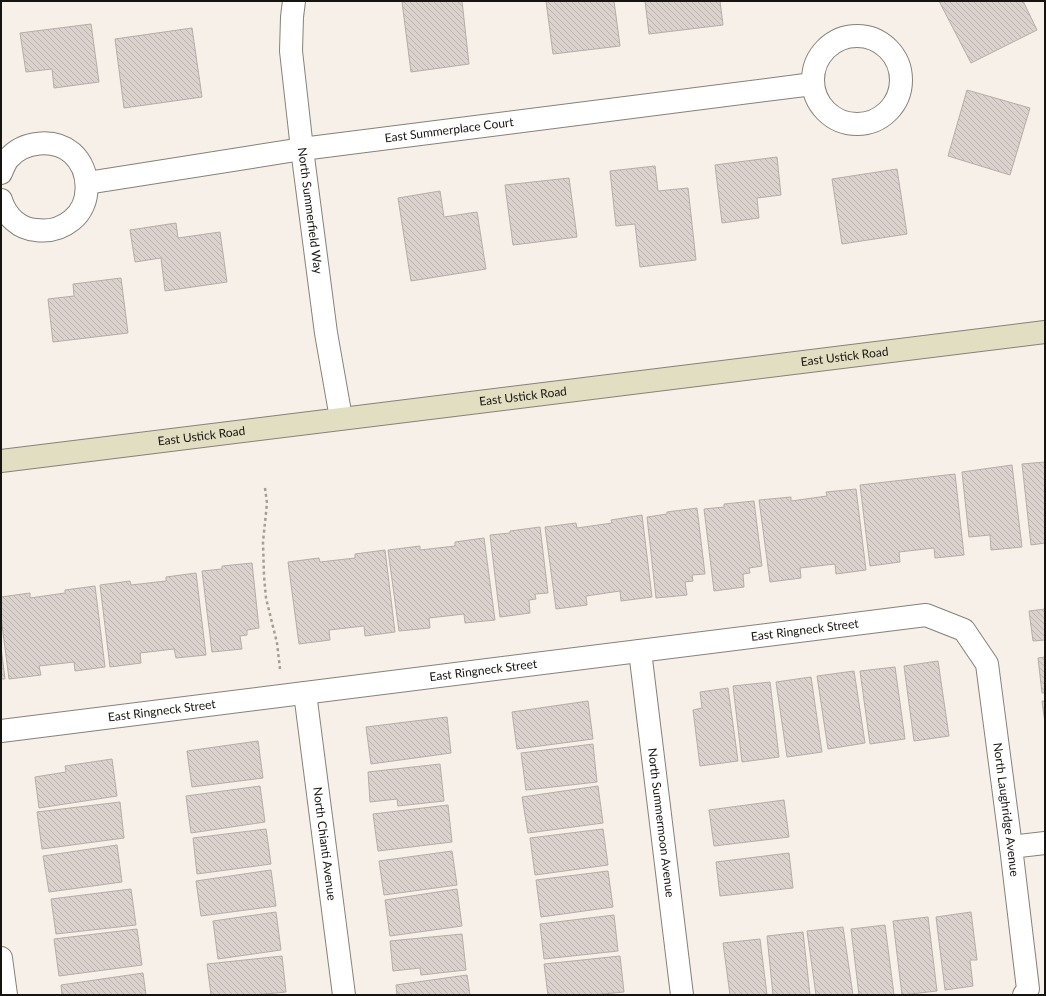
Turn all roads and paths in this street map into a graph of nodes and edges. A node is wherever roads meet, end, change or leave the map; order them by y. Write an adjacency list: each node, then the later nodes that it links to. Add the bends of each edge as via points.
1 (294, 1): 3 (street, North Summerfield Way, via 292,51)
2 (813, 84): 2 (street, via 818,101 828,114 844,123 861,125 878,120 891,109 900,93 902,76 896,59 886,46 870,38 853,36 836,41 823,52 814,67); 3 (street, East Summerplace Court)
3 (302, 149): 5 (street, East Summerplace Court); 8 (street, North Summerfield Way, via 326,332)
4 (1, 173): 5 (street, via 8,159 22,148 39,143 56,145 72,153 82,167)
5 (87, 183): 6 (street, via 86,201 77,216 64,227 47,231 30,230 14,222)
6 (1, 200)
7 (1045, 332): 8 (main road, East Ustick Road)
8 (341, 418): 9 (main road, East Ustick Road)
9 (1, 460)
10 (265, 488): 14 (path, via 267,502 263,542 264,576 266,598 277,644)
11 (964, 630): 12 (street, East Ringneck Street, via 926,615); 17 (street, North Laughridge Avenue, via 987,664)
12 (640, 651): 13 (street, East Ringneck Street); 21 (street, North Summermoon Avenue)
13 (305, 693): 14 (street, East Ringneck Street); 20 (street, North Chianti Avenue)
14 (283, 696): 15 (street, East Ringneck Street)
15 (1, 731)
16 (1045, 843): 17 (street)
17 (1011, 848): 22 (street, North Laughridge Avenue, via 1028,989)
18 (1, 958): 19 (street)
19 (6, 995)
20 (344, 995)
21 (682, 995)
22 (1024, 995)

